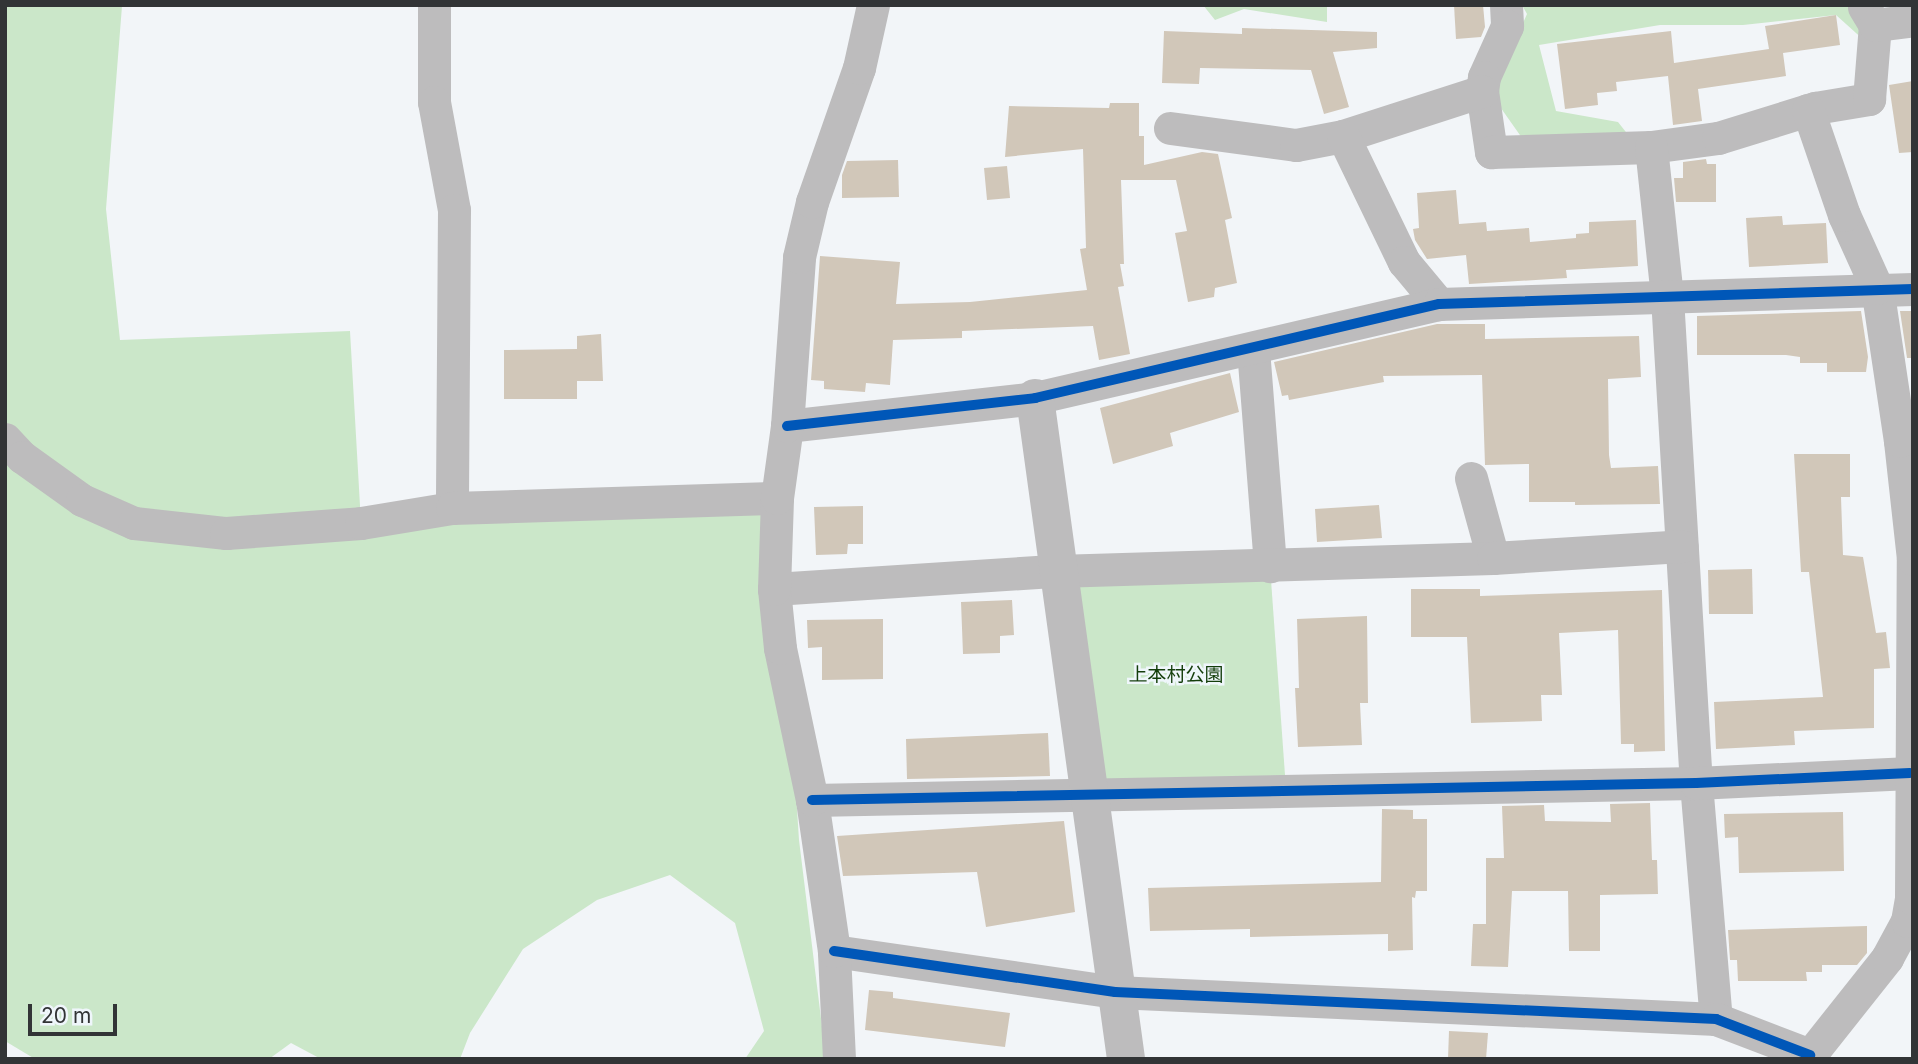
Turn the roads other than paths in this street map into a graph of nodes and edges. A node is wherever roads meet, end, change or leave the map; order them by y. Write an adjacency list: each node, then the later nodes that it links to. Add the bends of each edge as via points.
1 (434, 5): 21 (street, via 434,102 454,210)
2 (873, 5): 17 (street, via 859,68 812,202 799,257)
3 (1506, 5): 6 (street, via 1507,26)
4 (1869, 15): 5 (street); 7 (street, via 1869,99)
5 (1913, 20)
6 (1482, 91): 9 (street); 10 (street, via 1491,152)
7 (1808, 110): 10 (street, via 1718,138); 11 (street, via 1844,215)
8 (1170, 128): 9 (street, via 1296,145)
9 (1343, 136): 14 (street, via 1404,262)
10 (1651, 147): 13 (street)
11 (1877, 288): 12 (street); 13 (street); 27 (street, via 1913,559)
12 (1913, 289)
13 (1667, 297): 14 (street); 22 (street)
14 (1439, 304): 15 (street)
15 (1253, 349): 16 (street); 24 (street)
16 (1035, 398): 17 (street); 25 (street)
17 (787, 426): 20 (street)
18 (5, 439): 21 (street, via 22,457 82,500 134,523 226,533 361,523)
19 (1471, 478): 23 (street)
20 (777, 498): 21 (street); 26 (street)
21 (452, 508)
22 (1682, 547): 23 (street); 28 (street)
23 (1493, 558): 24 (street)
24 (1270, 566): 25 (street)
25 (1056, 571): 26 (street); 29 (street)
26 (774, 589): 30 (street, via 780,648)
27 (1910, 773): 28 (street); 34 (street, via 1911,898 1907,921 1887,958)
28 (1696, 783): 29 (street); 33 (street)
29 (1091, 792): 30 (street); 32 (street)
30 (812, 800): 31 (street)
31 (834, 951): 32 (street); 35 (street)
32 (1115, 992): 33 (street); 36 (street)
33 (1716, 1018): 34 (street)
34 (1809, 1057)
35 (839, 1059)
36 (1126, 1059)

